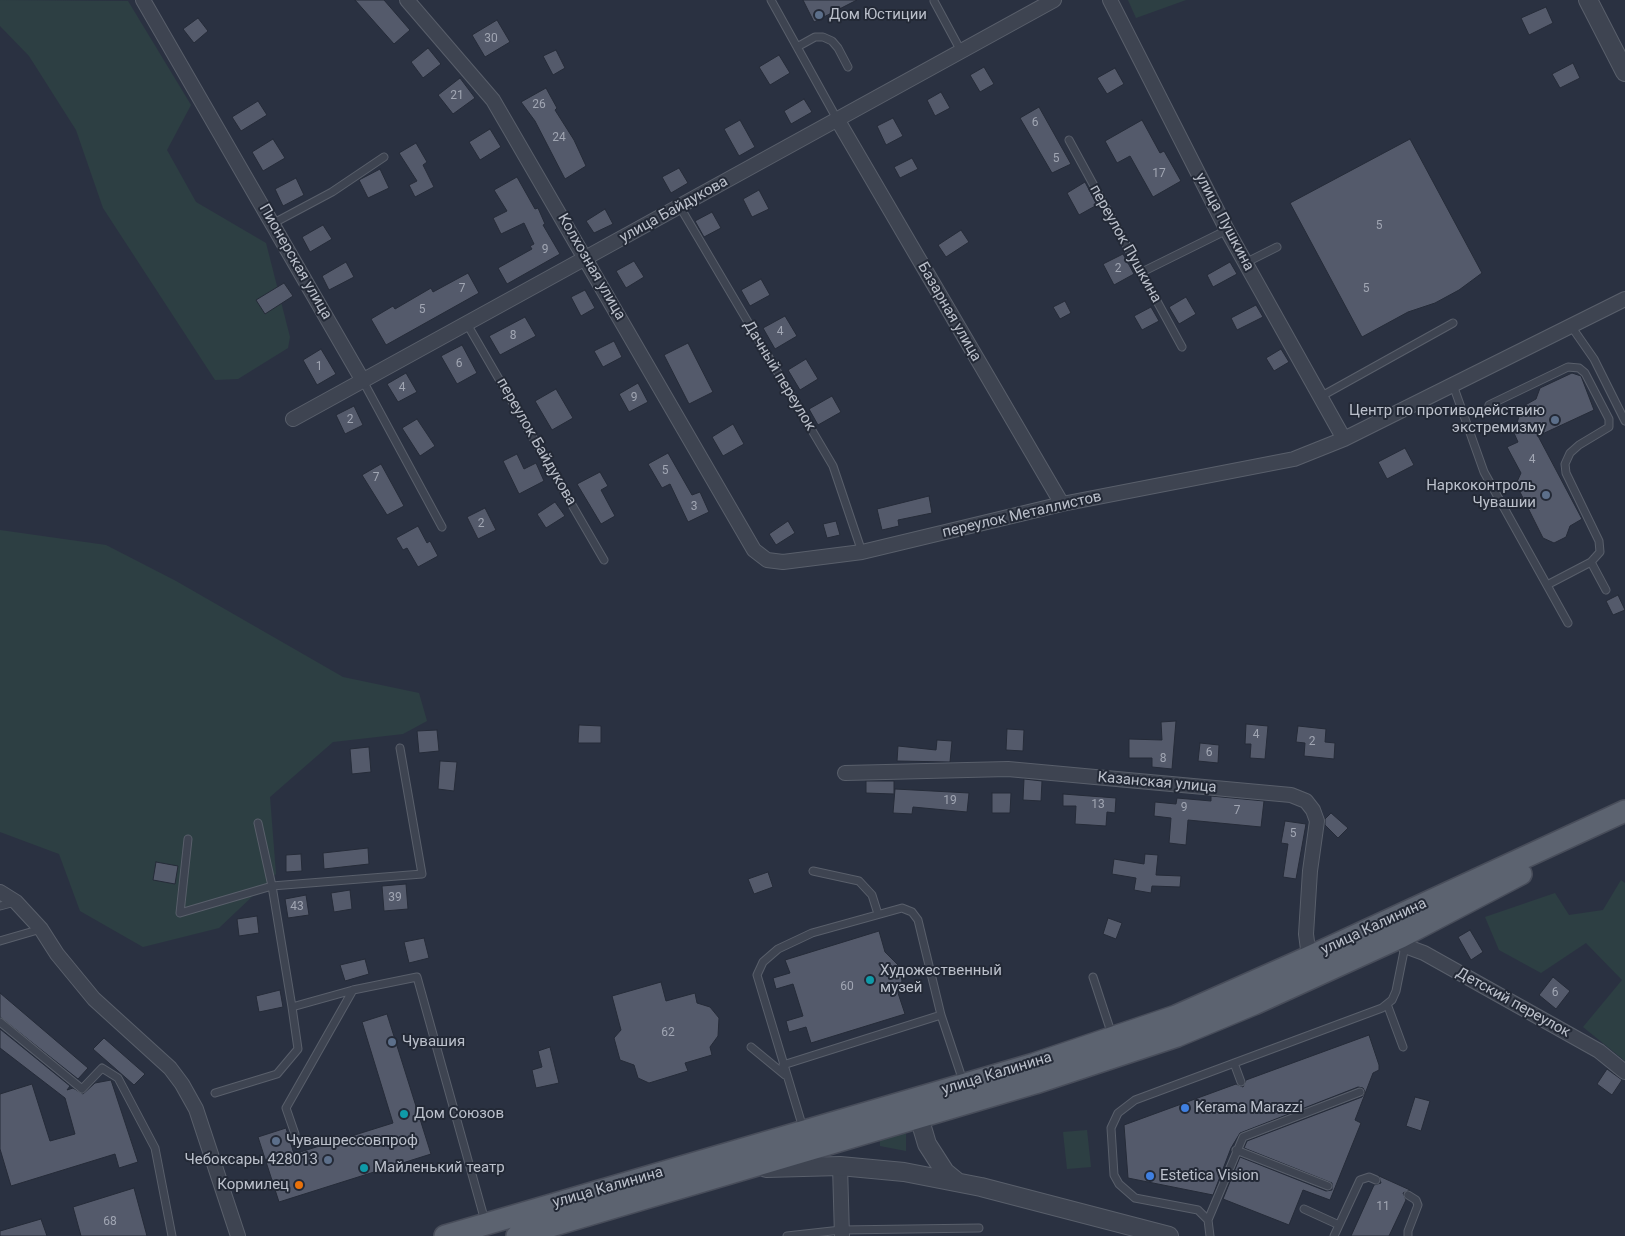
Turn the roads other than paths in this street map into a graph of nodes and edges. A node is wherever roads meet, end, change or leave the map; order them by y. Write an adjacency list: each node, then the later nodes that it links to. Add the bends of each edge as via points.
1 (143, 0): 16 (street, Пионерская улица)
2 (407, 0): 19 (street, Колхозная улица, via 493,100)
3 (771, 0): 8 (lane)
4 (1054, 0): 9 (street, улица Байдукова)
5 (1110, 0): 17 (street, улица Пушкина)
6 (1588, 0): 11 (street)
7 (934, 1): 9 (lane)
8 (797, 47): 10 (lane, via 815,37 824,37 838,48); 12 (lane)
9 (961, 51): 12 (street, улица Байдукова)
10 (848, 67)
11 (1625, 72)
12 (837, 119): 15 (street, улица Байдукова); 34 (street, Базарная улица)
13 (1069, 140): 21 (lane, переулок Пушкина)
14 (384, 157): 16 (lane, via 332,192)
15 (680, 207): 19 (street, улица Байдукова); 37 (lane, Дачный переулок, via 832,466)
16 (272, 224): 27 (street, Пионерская улица)
17 (1227, 230): 20 (street, улица Пушкина); 21 (lane)
18 (1277, 247): 20 (lane)
19 (586, 258): 24 (street, улица Байдукова); 36 (street, Колхозная улица)
20 (1245, 263): 29 (street, улица Пушкина)
21 (1140, 273): 26 (lane, переулок Пушкина)
22 (1625, 299): 25 (street, переулок Металлистов)
23 (1454, 323): 29 (lane)
24 (467, 324): 27 (street, улица Байдукова); 38 (lane, переулок Байдукова)
25 (1571, 326): 28 (street, переулок Металлистов); 32 (lane, via 1594,359)
26 (1182, 347)
27 (363, 381): 31 (street, улица Байдукова); 35 (lane, Пионерская улица)
28 (1453, 385): 33 (street, переулок Металлистов); 40 (lane, via 1484,472)
29 (1320, 397): 33 (street, улица Пушкина)
30 (1489, 405): 39 (lane, via 1568,367 1579,368 1585,373 1609,419 1608,427 1579,445 1565,464 1566,474 1599,541 1600,552)
31 (293, 419)
32 (1625, 421)
33 (1344, 439): 34 (street, переулок Металлистов, via 1294,459)
34 (1062, 504): 37 (street, переулок Металлистов)
35 (442, 527)
36 (754, 550): 37 (street, переулок Металлистов, via 767,560 783,562)
37 (862, 552)
38 (604, 560)
39 (1592, 562): 40 (lane); 41 (lane)
40 (1547, 585): 42 (lane)
41 (1606, 590)
42 (1568, 623)
43 (400, 748): 51 (lane, via 422,874)
44 (846, 773): 59 (street, Казанская улица, via 1008,769 1292,794 1306,801 1314,810 1317,821 1308,899 1306,934)
45 (1625, 811): 49 (main road)
46 (258, 823): 51 (lane)
47 (1625, 824): 49 (main road)
48 (188, 839): 51 (lane, via 180,913)
49 (1530, 862): 58 (main road, улица Калинина); 59 (main road, улица Калинина)
50 (813, 871): 55 (lane, via 859,881 872,895)
51 (272, 886): 63 (lane)
52 (0, 892): 53 (street)
53 (16, 902): 54 (lane); 56 (street)
54 (0, 906)
55 (878, 914): 64 (lane, via 902,908 912,912 918,920); 70 (lane, via 812,933 778,949 763,962 757,975)
56 (41, 929): 57 (lane); 96 (street, via 94,999 170,1068 182,1084 196,1109)
57 (0, 940)
58 (1403, 941): 62 (lane, via 1396,991); 71 (street, Детский переулок, via 1599,1051); 77 (main road, улица Калинина, via 1177,1036 1035,1084)
59 (1309, 957): 66 (main road, улица Калинина, via 1176,1016)
60 (1093, 977): 66 (lane)
61 (353, 990): 63 (lane); 79 (lane, via 286,1108); 91 (lane, via 417,977)
62 (1387, 1004): 67 (lane); 69 (lane)
63 (292, 1007): 76 (lane, via 298,1049 277,1074)
64 (941, 1015): 70 (lane); 74 (lane)
65 (0, 1022): 95 (lane, via 82,1089 102,1068 118,1078 155,1148)
66 (1113, 1038): 74 (main road, улица Калинина)
67 (1403, 1046)
68 (751, 1047): 72 (lane)
69 (1234, 1063): 73 (lane); 90 (lane, via 1127,1104 1118,1112 1111,1128 1114,1175 1122,1189 1135,1198 1198,1210)
70 (783, 1065): 72 (lane)
71 (1625, 1072)
72 (786, 1075): 78 (lane)
73 (1241, 1082)
74 (964, 1084): 77 (main road, улица Калинина)
75 (1360, 1092): 81 (lane, via 1246,1135)
76 (215, 1093)
77 (916, 1108): 78 (main road, улица Калинина); 80 (street); 83 (main road, улица Калинина)
78 (804, 1131): 91 (main road, улица Калинина)
79 (295, 1134)
80 (927, 1144): 84 (street, via 920,1160); 86 (street, via 945,1172)
81 (1236, 1150): 87 (lane); 90 (lane)
82 (840, 1166): 83 (street); 84 (street); 94 (street)
83 (738, 1171): 98 (main road, улица Калинина)
84 (904, 1172): 86 (street)
85 (1376, 1180): 92 (lane, via 1369,1177 1360,1180)
86 (956, 1181): 100 (street)
87 (1328, 1186)
88 (1408, 1195): 103 (lane, via 1418,1205)
89 (1304, 1209): 92 (lane)
90 (1208, 1220): 101 (lane)
91 (485, 1224): 97 (main road, улица Калинина)
92 (1339, 1225): 102 (lane)
93 (979, 1228): 94 (lane)
94 (842, 1233): 99 (lane)
95 (172, 1236)
96 (238, 1236)
97 (445, 1236)
98 (517, 1236)
99 (786, 1236)
100 (1169, 1236)
101 (1210, 1236)
102 (1334, 1236)
103 (1408, 1236)

